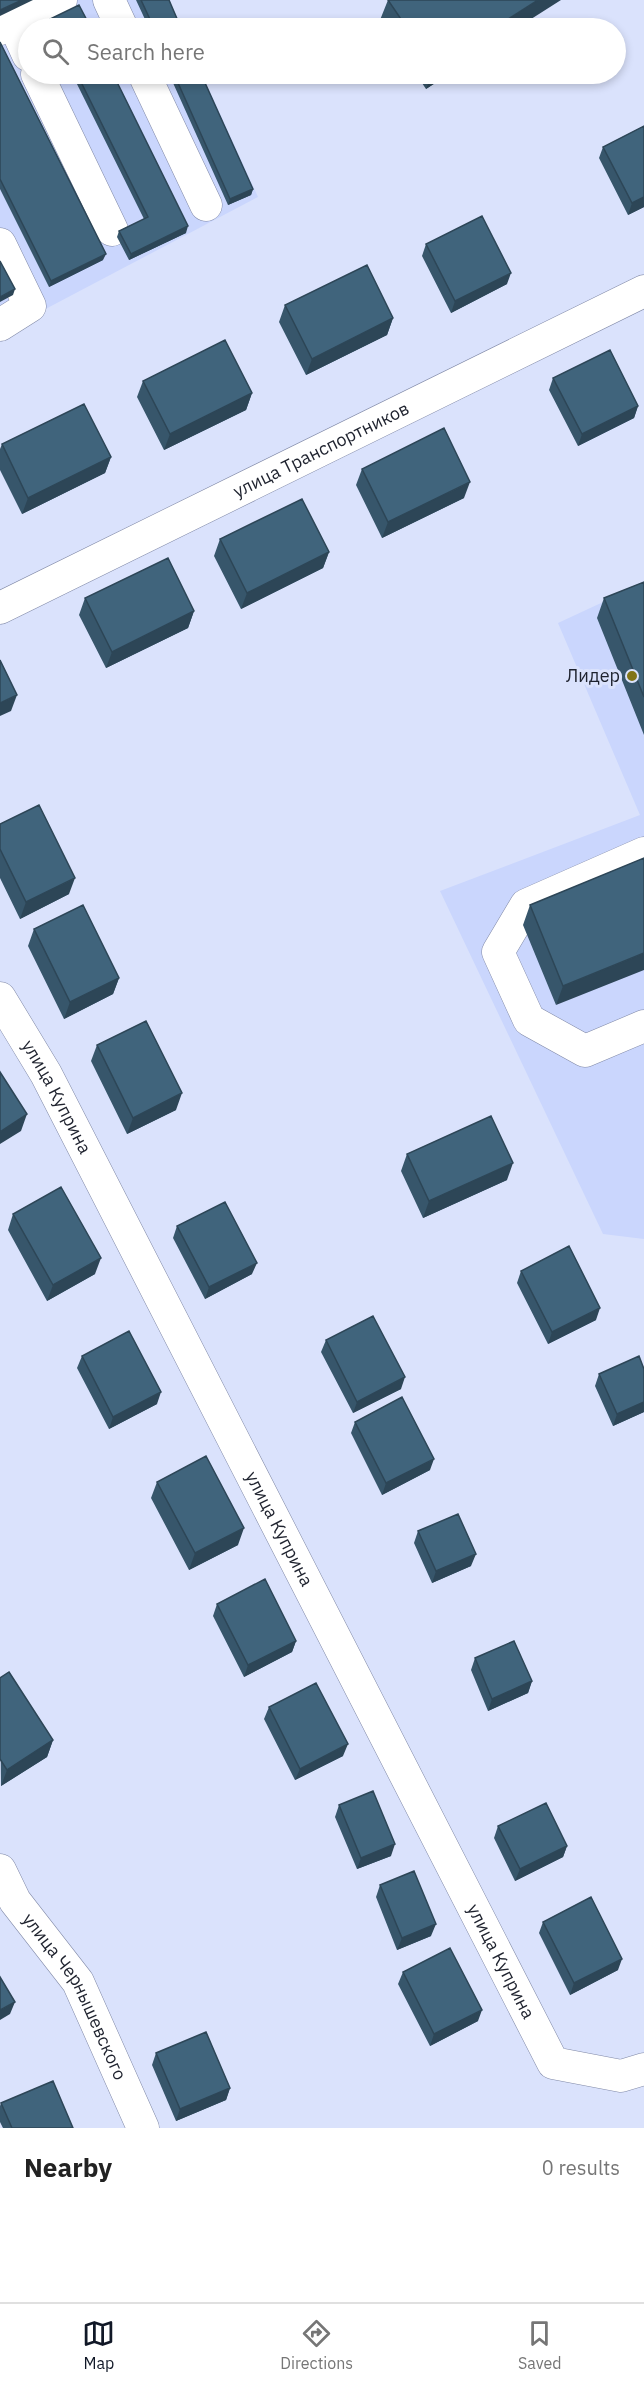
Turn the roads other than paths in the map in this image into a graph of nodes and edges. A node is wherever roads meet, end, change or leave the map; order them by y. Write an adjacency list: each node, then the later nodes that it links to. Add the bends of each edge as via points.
1 (62, 0): 3 (street)
2 (108, 0): 4 (street)
3 (24, 18)
4 (117, 18)
5 (7, 26): 6 (street)
6 (18, 41)
7 (43, 84): 10 (street)
8 (149, 84): 9 (street)
9 (207, 205)
10 (112, 230)
11 (0, 244): 13 (street, via 30,306)
12 (644, 291): 14 (street, улица Транспортников)
13 (0, 325)
14 (0, 608)
15 (644, 853): 17 (street, via 526,905 498,952 529,1020 585,1051)
16 (0, 998): 19 (street, улица Куприна, via 51,1084 553,2063 621,2076)
17 (644, 1026)
18 (0, 1870): 20 (street, улица Чернышевского, via 15,1901 78,1982)
19 (644, 2069)
20 (143, 2128)

